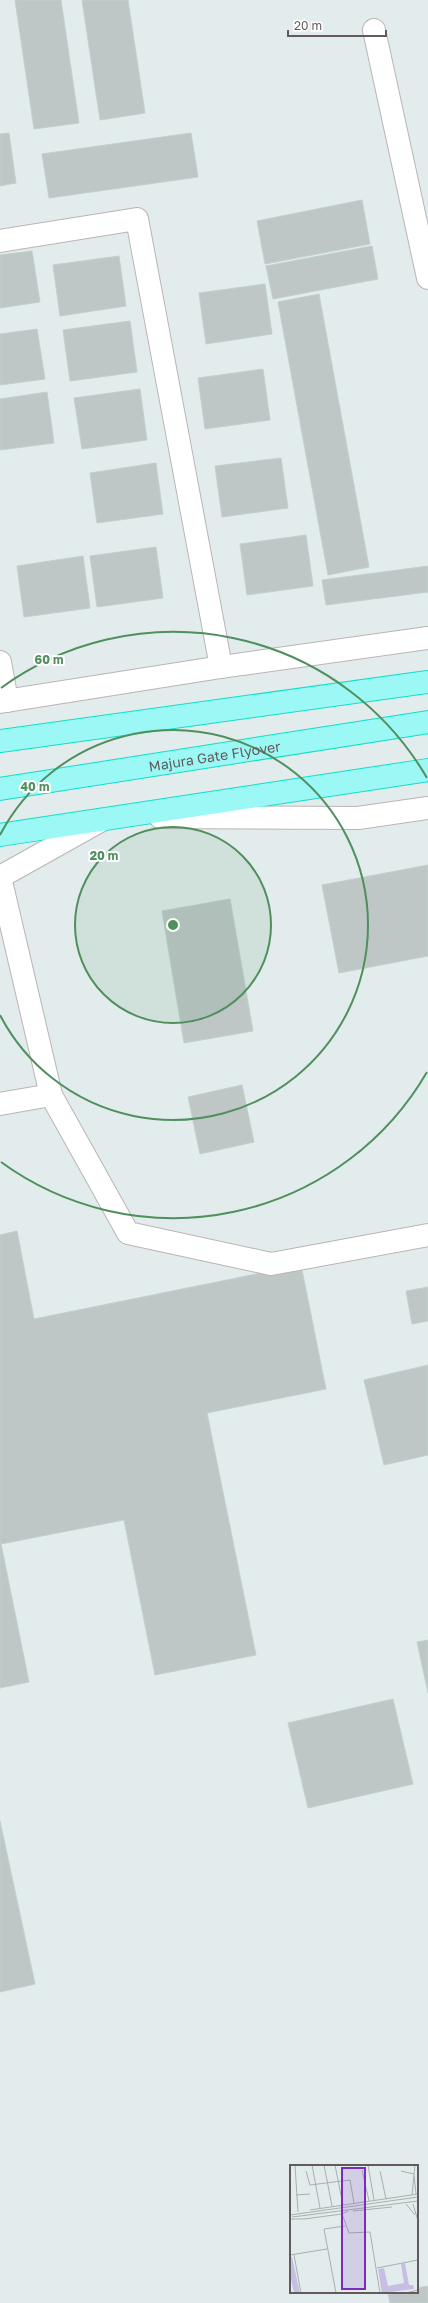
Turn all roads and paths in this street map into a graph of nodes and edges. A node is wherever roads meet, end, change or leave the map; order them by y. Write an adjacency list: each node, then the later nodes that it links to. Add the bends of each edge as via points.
1 (374, 30): 3 (street)
2 (0, 241): 6 (street, via 137,219)
3 (428, 278)
4 (428, 638): 6 (street)
5 (0, 662): 8 (street)
6 (221, 667): 8 (street)
7 (428, 682): 10 (highway)
8 (4, 702)
9 (428, 722): 12 (highway, Majura Gate Flyover)
10 (0, 741)
11 (428, 770): 14 (highway)
12 (0, 789)
13 (428, 808): 14 (street, via 358,818)
14 (108, 817): 15 (highway); 16 (street)
15 (0, 835)
16 (0, 877): 17 (street)
17 (51, 1095): 18 (street); 19 (street, via 128,1233 272,1264)
18 (0, 1104)
19 (428, 1235)

